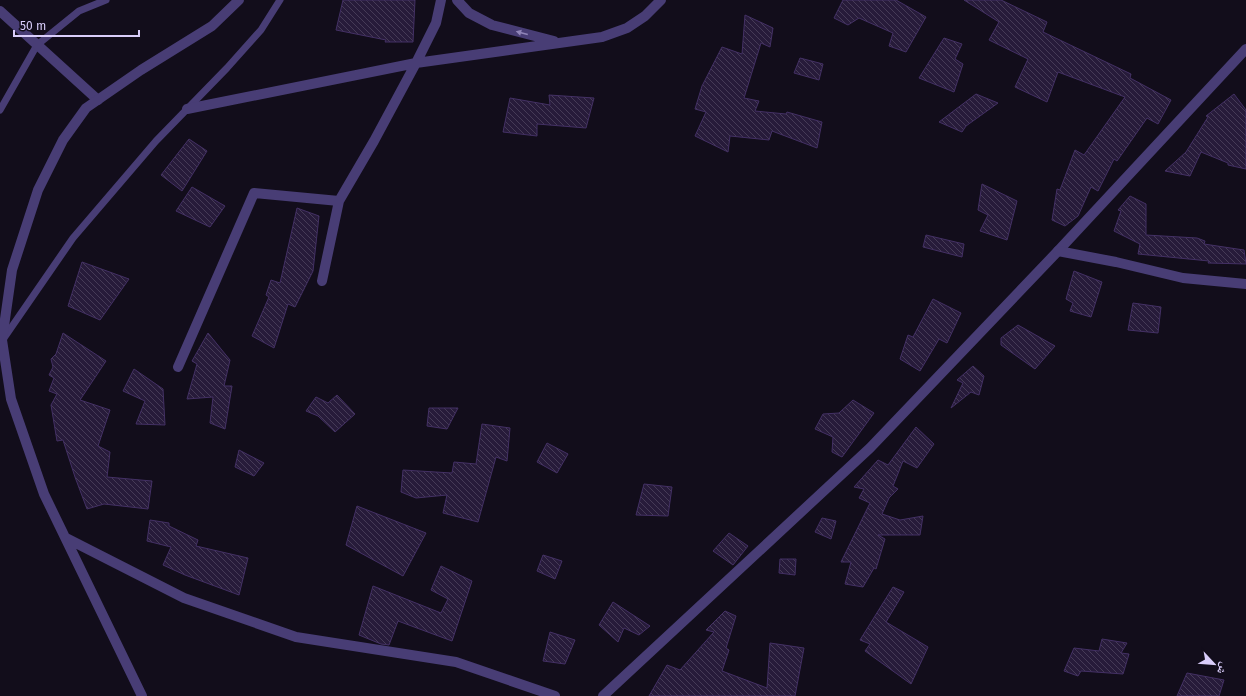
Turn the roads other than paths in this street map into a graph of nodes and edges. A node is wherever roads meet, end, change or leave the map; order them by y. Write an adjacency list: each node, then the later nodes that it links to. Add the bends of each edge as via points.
1 (106, 0): 9 (lane, via 79,11)
2 (239, 0): 12 (street, via 212,26)
3 (280, 0): 13 (lane, via 262,30)
4 (441, 0): 11 (street, via 436,23)
5 (456, 0): 8 (street, one-way to 5, via 492,25 469,13)
6 (661, 0): 8 (street, via 645,16 627,28 602,37)
7 (0, 11): 9 (street)
8 (559, 43): 11 (street)
9 (37, 45): 12 (street); 14 (lane)
10 (1246, 49): 16 (street)
11 (416, 63): 13 (street); 15 (street)
12 (98, 100): 19 (street, via 86,108 63,140 38,190 12,270)
13 (187, 109): 19 (lane, via 156,141 73,238)
14 (0, 110)
15 (339, 201): 17 (street); 21 (street, via 254,193)
16 (1058, 251): 18 (street, via 1183,278); 25 (street, via 870,448)
17 (322, 281)
18 (1246, 284)
19 (2, 340): 20 (street)
20 (3, 360): 22 (street, via 11,399 44,494)
21 (178, 366)
22 (66, 538): 23 (street); 24 (street, via 184,598 296,637 456,662)
23 (142, 696)
24 (554, 696)
25 (603, 696)

